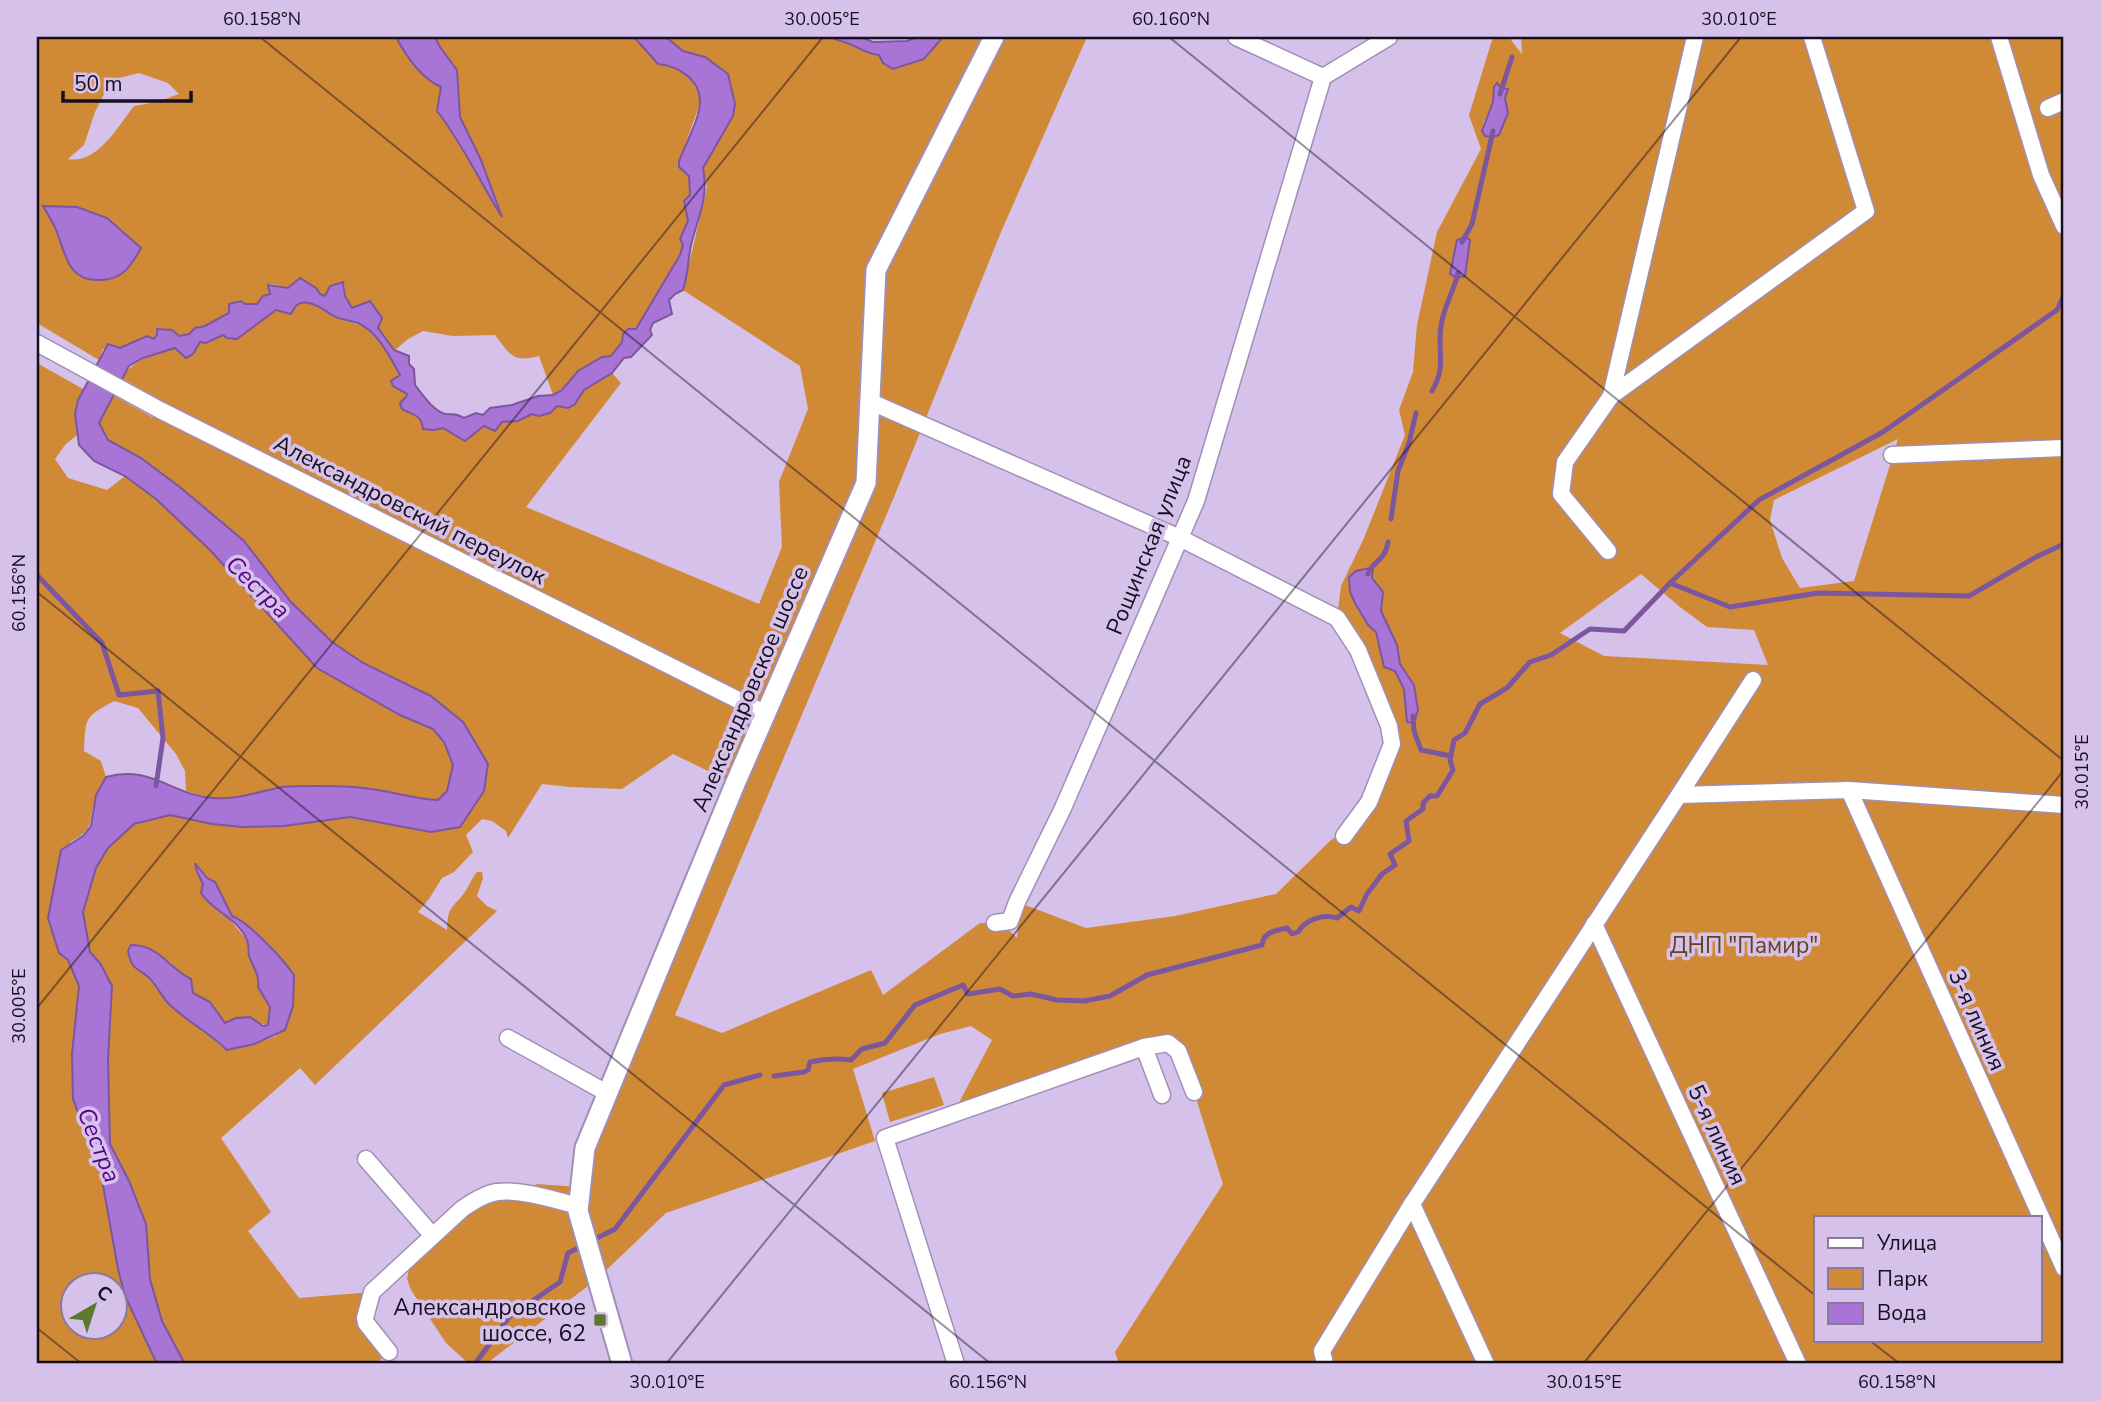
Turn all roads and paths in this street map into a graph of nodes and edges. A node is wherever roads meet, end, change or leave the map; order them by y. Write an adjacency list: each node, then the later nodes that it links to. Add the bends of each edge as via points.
1 (994, 37): 13 (street, Александровское шоссе, via 876,271)
2 (1236, 37): 7 (street)
3 (1389, 37): 7 (street)
4 (1695, 37): 12 (street)
5 (1812, 37): 12 (street, via 1866,211)
6 (1999, 37): 10 (street, via 2041,175)
7 (1323, 77): 16 (street, Рощинская улица, via 1196,502)
8 (2064, 101): 9 (street)
9 (2048, 108)
10 (2064, 226)
11 (42, 346): 19 (street, Александровский переулок)
12 (1611, 396): 17 (street, via 1565,462 1561,494)
13 (871, 402): 16 (street); 19 (street, Александровское шоссе, via 866,483)
14 (2064, 447): 15 (street)
15 (1892, 455)
16 (1180, 538): 23 (street, via 1337,618 1358,650 1392,744 1369,802); 24 (street, Рощинская улица, via 1010,921)
17 (1608, 551)
18 (1753, 680): 21 (street)
19 (766, 713): 29 (street, Александровское шоссе)
20 (1849, 790): 21 (street); 22 (street); 34 (street, 3-я линия)
21 (1679, 795): 25 (street)
22 (2064, 805)
23 (1343, 836)
24 (995, 923)
25 (1594, 924): 32 (street); 43 (street, 5-я линия)
26 (508, 1038): 29 (street)
27 (1144, 1047): 28 (street, via 1168,1043 1178,1051); 30 (street); 40 (street, via 885,1138)
28 (1194, 1092)
29 (607, 1093): 33 (street, Александровское шоссе, via 585,1147)
30 (1162, 1095)
31 (366, 1159): 36 (street)
32 (1412, 1204): 41 (street, via 1322,1351); 42 (street)
33 (580, 1215): 36 (street, via 520,1193 496,1192 462,1209); 39 (street, Александровское шоссе)
34 (2041, 1216)
35 (2042, 1219): 37 (street, 3-я линия)
36 (432, 1235): 38 (street, via 372,1292 366,1323)
37 (2064, 1268)
38 (389, 1352)
39 (622, 1364)
40 (956, 1364)
41 (1325, 1364)
42 (1486, 1364)
43 (1798, 1364)

